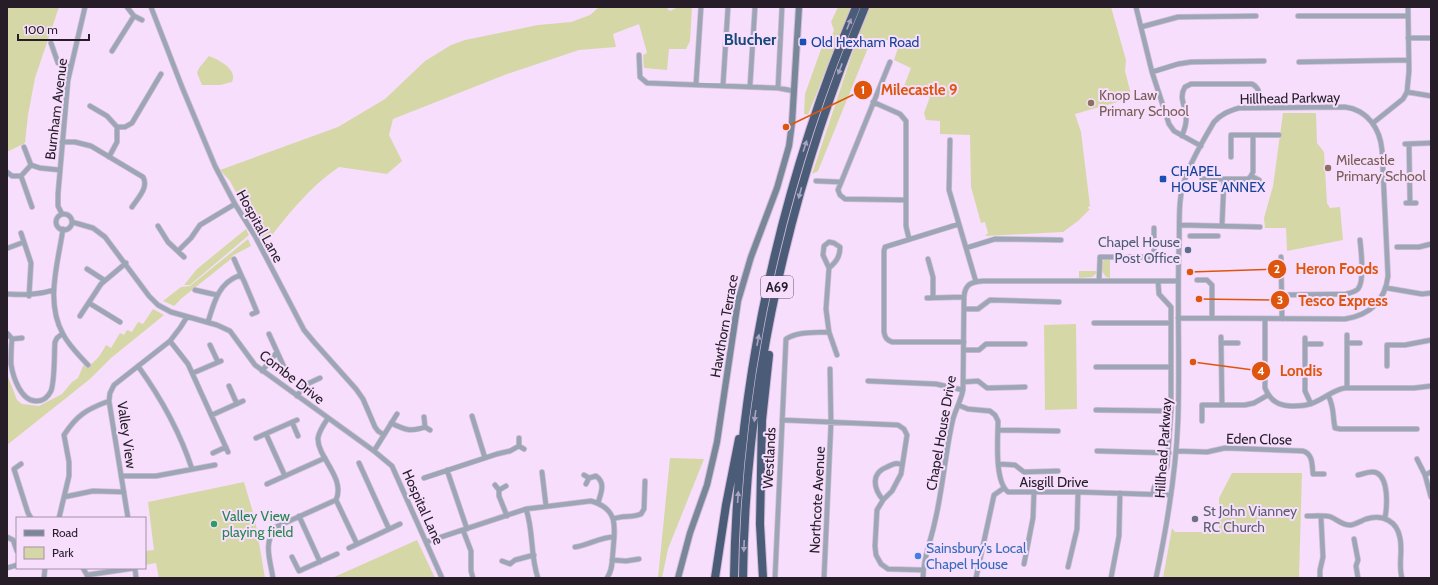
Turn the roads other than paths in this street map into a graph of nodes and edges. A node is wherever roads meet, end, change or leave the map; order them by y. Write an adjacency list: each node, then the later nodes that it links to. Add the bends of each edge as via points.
1 (85, 7): 28 (street, Burnham Avenue)
2 (127, 7): 13 (street)
3 (151, 7): 65 (street, Hospital Lane, via 212,159)
4 (700, 7): 31 (street)
5 (728, 7): 32 (street)
6 (755, 7): 33 (street)
7 (782, 7): 34 (street)
8 (799, 7): 35 (main road, Hawthorn Terrace)
9 (856, 7): 156 (highway, A69, one-way to 9, via 778,244 798,166)
10 (865, 7): 118 (highway, A69, one-way to 118, via 839,72 806,170 786,245)
11 (1136, 7): 18 (street)
12 (1408, 7): 16 (street)
13 (134, 16): 17 (street); 22 (street)
14 (1256, 16): 18 (street, via 1178,17)
15 (1298, 16): 16 (street)
16 (1408, 16): 19 (street)
17 (142, 20)
18 (1141, 27): 29 (street)
19 (1408, 38): 20 (street); 24 (street)
20 (1431, 38)
21 (51, 43): 28 (street, via 58,64)
22 (112, 51)
23 (639, 55): 31 (street, via 640,77 647,83)
24 (1409, 60): 27 (street); 36 (street)
25 (1264, 61): 29 (street, via 1191,62)
26 (890, 62): 38 (street)
27 (1299, 62)
28 (71, 67): 47 (street, Burnham Avenue)
29 (1152, 72): 45 (street, via 1168,124 1174,132)
30 (161, 74): 42 (street, via 132,123 125,127)
31 (696, 84): 32 (street)
32 (723, 85): 33 (street)
33 (750, 86): 34 (street)
34 (778, 88): 35 (street)
35 (794, 90): 287 (main road, Hawthorn Terrace, via 789,146 738,301 717,442 707,485)
36 (1407, 92): 37 (street); 41 (street, via 1403,100)
37 (1431, 96)
38 (873, 102): 62 (street); 63 (street, via 900,114 906,121)
39 (90, 106): 42 (street, via 107,116)
40 (1259, 108): 41 (street, Hillhead Parkway, via 1353,108); 45 (street, via 1259,91 1252,84 1191,84 1185,87 1181,96 1186,116); 49 (street, Hillhead Parkway, via 1239,108 1220,115)
41 (1373, 123): 105 (street, Hillhead Parkway, via 1381,140 1382,150)
42 (117, 127): 51 (street, via 117,142)
43 (1253, 135): 44 (street); 52 (street, via 1231,135); 57 (street)
44 (1279, 135)
45 (1182, 136): 49 (street)
46 (950, 140): 70 (street, via 949,190)
47 (62, 142): 51 (street, via 91,146); 54 (street, Burnham Avenue)
48 (1431, 143): 64 (street, via 1407,144 1408,203)
49 (1201, 146): 71 (street, Hillhead Parkway, via 1186,176 1180,198)
50 (24, 147): 53 (street)
51 (109, 156): 67 (street, via 144,179 145,186)
52 (1231, 157)
53 (31, 165): 54 (street); 56 (street)
54 (60, 170): 68 (street, Burnham Avenue, via 58,206)
55 (7, 172): 56 (street, via 12,176)
56 (21, 176): 66 (street)
57 (1251, 176): 59 (street, via 1248,179); 60 (street)
58 (1202, 179): 59 (street)
59 (1224, 179): 74 (street)
60 (1259, 180)
61 (816, 181): 62 (street)
62 (840, 182): 63 (street, via 838,193 845,199)
63 (906, 200): 82 (street)
64 (1416, 203)
65 (235, 204): 90 (street, via 200,225); 198 (street, Hospital Lane, via 255,236 304,330 356,389 375,428)
66 (32, 207)
67 (132, 207)
68 (62, 214): 69 (street, via 69,216); 77 (street, via 57,224)
69 (72, 222): 77 (street, via 70,227); 95 (street, Combe Drive, via 93,228 105,237)
70 (959, 224): 82 (street); 89 (street)
71 (1180, 225): 73 (street); 103 (street, Hillhead Parkway)
72 (158, 226): 90 (street, via 168,242)
73 (1203, 226): 74 (street); 80 (street)
74 (1222, 226): 75 (street)
75 (1260, 227)
76 (1154, 228): 101 (street, via 1154,257 1100,257)
77 (63, 229): 106 (street)
78 (21, 233): 85 (street)
79 (1190, 236): 80 (street)
80 (1203, 236): 81 (street)
81 (1218, 236)
82 (909, 239): 142 (street, via 885,247 884,336 892,342)
83 (1061, 240): 89 (street, via 995,239)
84 (1360, 240): 110 (street, via 1361,280 1359,288 1354,292)
85 (24, 242): 88 (street); 111 (street, via 31,263)
86 (1431, 244): 87 (street)
87 (1397, 247)
88 (8, 248)
89 (966, 248): 104 (street)
90 (178, 251): 91 (street)
91 (184, 257)
92 (1281, 257): 110 (street)
93 (234, 259): 98 (street)
94 (928, 259): 115 (street, via 933,277)
95 (126, 263): 99 (street); 122 (street, Combe Drive, via 158,305)
96 (829, 268): 96 (street, via 823,255 824,246 829,242 840,248 840,254); 131 (street, via 826,309)
97 (87, 269): 99 (street)
98 (242, 277): 112 (street, via 238,276 228,282); 120 (street, via 258,312)
99 (104, 280): 117 (street)
100 (1197, 280): 124 (street, via 1207,280 1212,285)
101 (1099, 281): 102 (street); 104 (street)
102 (1158, 281): 103 (street); 130 (street, via 1159,294 1171,307)
103 (1178, 281): 123 (street, Hillhead Parkway)
104 (976, 282): 113 (street, via 969,284)
105 (1387, 288): 108 (street, via 1422,294); 126 (street, via 1374,306 1354,317)
106 (54, 290): 111 (street); 133 (street, via 56,316)
107 (195, 290): 112 (street)
108 (1431, 293)
109 (7, 294): 111 (street)
110 (1281, 295): 126 (street)
111 (30, 296)
112 (217, 296): 128 (street)
113 (964, 297): 115 (street); 119 (street, Chapel House Drive)
114 (927, 298): 115 (street)
115 (933, 298)
116 (1059, 302): 119 (street, via 990,300 978,309)
117 (89, 303): 121 (street); 127 (street)
118 (774, 304): 290 (highway, A69, one-way to 290, via 762,367 749,467); 291 (highway, via 762,420 760,524)
119 (964, 309): 142 (street, Chapel House Drive)
120 (252, 314)
121 (80, 316)
122 (187, 317): 128 (street, Combe Drive); 141 (street, Valley View)
123 (1178, 318): 124 (street); 208 (street, Hillhead Parkway)
124 (1212, 318): 125 (street)
125 (1265, 318): 126 (street); 172 (street, via 1264,380)
126 (1282, 318)
127 (120, 322)
128 (208, 322): 162 (street, Combe Drive, via 230,331)
129 (1094, 323): 130 (street)
130 (1171, 323): 160 (street)
131 (829, 332): 153 (street); 188 (street, Westlands, via 799,334 786,339)
132 (8, 334): 139 (street)
133 (62, 334): 139 (street, via 55,342 52,389 39,401 31,401 22,394 12,366); 154 (street)
134 (269, 334): 152 (street)
135 (1347, 335): 145 (street)
136 (1221, 337): 143 (street)
137 (22, 338): 139 (street)
138 (1305, 338): 148 (street)
139 (12, 339)
140 (1431, 340): 157 (street, via 1387,345)
141 (170, 341): 155 (street, Valley View); 163 (street)
142 (964, 342): 151 (street, Chapel House Drive)
143 (1221, 343): 144 (street); 180 (street)
144 (1238, 343)
145 (1347, 343): 146 (street); 170 (street)
146 (1360, 343)
147 (1025, 344): 151 (street, via 986,344 979,350)
148 (1305, 344): 149 (street); 178 (street, via 1305,392)
149 (1321, 344)
150 (210, 345): 163 (street, via 219,362)
151 (964, 350): 166 (street, Chapel House Drive)
152 (277, 352): 158 (street); 162 (street)
153 (836, 355)
154 (88, 365)
155 (138, 366): 175 (street, Valley View, via 114,385); 219 (street, via 169,415)
156 (753, 366): 288 (highway, via 726,505); 289 (highway, A69, one-way to 156, via 741,466)
157 (1388, 366)
158 (284, 367)
159 (1096, 367): 160 (street)
160 (1171, 367): 182 (street)
161 (830, 369): 191 (street, Northcote Avenue)
162 (262, 371): 174 (street, Combe Drive)
163 (193, 373): 184 (street)
164 (320, 378): 174 (street, via 305,385)
165 (868, 381): 171 (street, via 936,384)
166 (964, 382): 169 (street, via 978,381 987,388); 171 (street, Chapel House Drive)
167 (229, 386): 177 (street)
168 (1431, 386): 170 (street)
169 (1025, 387)
170 (1347, 388): 173 (street)
171 (963, 390): 179 (street, Chapel House Drive)
172 (1268, 395): 178 (street, via 1276,404 1282,406); 180 (street, via 1245,405)
173 (1328, 395): 178 (street); 193 (street, via 1334,410 1335,428)
174 (297, 396): 187 (street, Combe Drive)
175 (109, 401): 226 (street, Valley View); 244 (street, via 86,410 64,435 69,476)
176 (242, 401): 177 (street)
177 (237, 404): 184 (street)
178 (1311, 404)
179 (958, 405): 195 (street, Aisgill Drive, via 968,409 990,411 998,421); 280 (street, Chapel House Drive, via 935,524 924,558)
180 (1222, 405): 189 (street, via 1202,405)
181 (1096, 410): 182 (street)
182 (1171, 411): 210 (street)
183 (397, 414): 190 (street)
184 (212, 415): 203 (street)
185 (472, 416): 212 (street)
186 (424, 417): 192 (street)
187 (328, 418): 205 (street, Combe Drive); 211 (street, via 318,438)
188 (782, 420): 191 (street); 292 (street, Westlands)
189 (1202, 421)
190 (391, 423): 192 (street, via 414,431); 198 (street)
191 (831, 423): 218 (street, via 898,425 907,435); 293 (street, Northcote Avenue)
192 (425, 427): 194 (street)
193 (1417, 429)
194 (430, 430)
195 (998, 430): 196 (street); 216 (street, Aisgill Drive)
196 (1058, 431)
197 (266, 434): 199 (street, via 294,421); 200 (street); 227 (street)
198 (384, 434): 205 (street)
199 (298, 436)
200 (256, 438)
201 (519, 438): 202 (street)
202 (519, 446): 204 (street); 212 (street)
203 (226, 447): 207 (street); 209 (street)
204 (524, 449)
205 (374, 451): 265 (street, Hospital Lane, via 392,466)
206 (1097, 451): 210 (street)
207 (228, 452)
208 (1176, 452): 224 (street, Eden Close, via 1207,452 1225,448 1303,451 1311,456 1313,474); 242 (street, Hillhead Parkway)
209 (213, 453)
210 (1169, 453): 241 (street, via 1164,475 1154,484)
211 (325, 458): 227 (street); 245 (street, via 338,486)
212 (485, 458): 220 (street)
213 (1417, 459): 225 (street)
214 (359, 463): 260 (street)
215 (21, 464): 253 (street, via 14,469)
216 (999, 464): 221 (street, via 1015,464 1024,472); 235 (street, Aisgill Drive)
217 (215, 465): 219 (street)
218 (902, 465): 246 (street, via 898,482); 246 (street, via 895,463 880,470 876,475 875,488)
219 (192, 469): 226 (street, via 156,476)
220 (447, 470): 229 (street); 261 (street)
221 (1058, 471)
222 (542, 472): 248 (street)
223 (1431, 472): 225 (street)
224 (1324, 474)
225 (1425, 475): 243 (street)
226 (122, 476): 237 (street, Valley View)
227 (285, 476): 231 (street)
228 (1358, 476): 257 (street, via 1369,472 1380,475 1387,496)
229 (424, 478)
230 (645, 481): 258 (street, via 644,509 641,514)
231 (267, 484)
232 (586, 484): 247 (street, via 587,477 596,476 601,480)
233 (495, 486): 236 (street)
234 (506, 486): 236 (street)
235 (1004, 488): 238 (street, Aisgill Drive, via 1013,493); 295 (street, via 994,495)
236 (499, 490): 251 (street)
237 (124, 492): 244 (street, via 93,491); 255 (street, Valley View)
238 (1034, 492): 239 (street, Aisgill Drive); 277 (street, via 1033,518)
239 (1078, 492): 240 (street, Aisgill Drive); 278 (street, via 1077,529)
240 (1120, 493): 241 (street, Aisgill Drive); 296 (street, via 1119,536)
241 (1153, 494): 242 (street, Aisgill Drive)
242 (1172, 495): 297 (street, Hillhead Parkway)
243 (1431, 497)
244 (64, 498): 254 (street)
245 (336, 500): 250 (street); 266 (street)
246 (883, 500): 280 (street, via 877,510 875,546 881,564 888,569)
247 (598, 503): 248 (street, via 585,501); 258 (street, via 606,508)
248 (546, 506): 249 (street)
249 (526, 509): 251 (street); 271 (street)
250 (299, 516): 276 (street); 282 (street, via 276,527 270,537 268,542)
251 (507, 516): 261 (street)
252 (1307, 516): 256 (street)
253 (30, 517)
254 (59, 517)
255 (128, 517)
256 (1321, 517): 257 (street, via 1330,517 1351,525 1368,519); 298 (street, via 1324,557)
257 (1385, 518): 300 (street, via 1398,529 1401,540)
258 (613, 519): 263 (street)
259 (400, 524): 260 (street)
260 (389, 529): 266 (street)
261 (465, 529): 265 (street); 284 (street, via 471,551)
262 (7, 537): 268 (street, via 13,540)
263 (614, 537): 267 (street); 274 (street)
264 (1354, 539): 299 (street)
265 (426, 542): 283 (street, Hospital Lane)
266 (357, 544): 269 (street)
267 (575, 547)
268 (16, 548)
269 (349, 548)
270 (337, 554): 276 (street)
271 (534, 555): 275 (street, via 510,564); 285 (street)
272 (292, 557): 276 (street, via 299,571)
273 (639, 559): 274 (street)
274 (612, 560): 286 (street)
275 (502, 561)
276 (320, 562)
277 (1024, 564)
278 (1068, 567)
279 (130, 569): 281 (street)
280 (923, 570): 294 (street, Chapel House Drive)
281 (88, 577)
282 (273, 578)
283 (442, 578)
284 (473, 578)
285 (538, 578)
286 (608, 578)
287 (678, 578)
288 (715, 578)
289 (734, 578)
290 (743, 578)
291 (763, 578)
292 (774, 578)
293 (824, 578)
294 (922, 578)
295 (976, 578)
296 (1111, 578)
297 (1156, 578)
298 (1320, 578)
299 (1358, 578)
300 (1402, 578)

